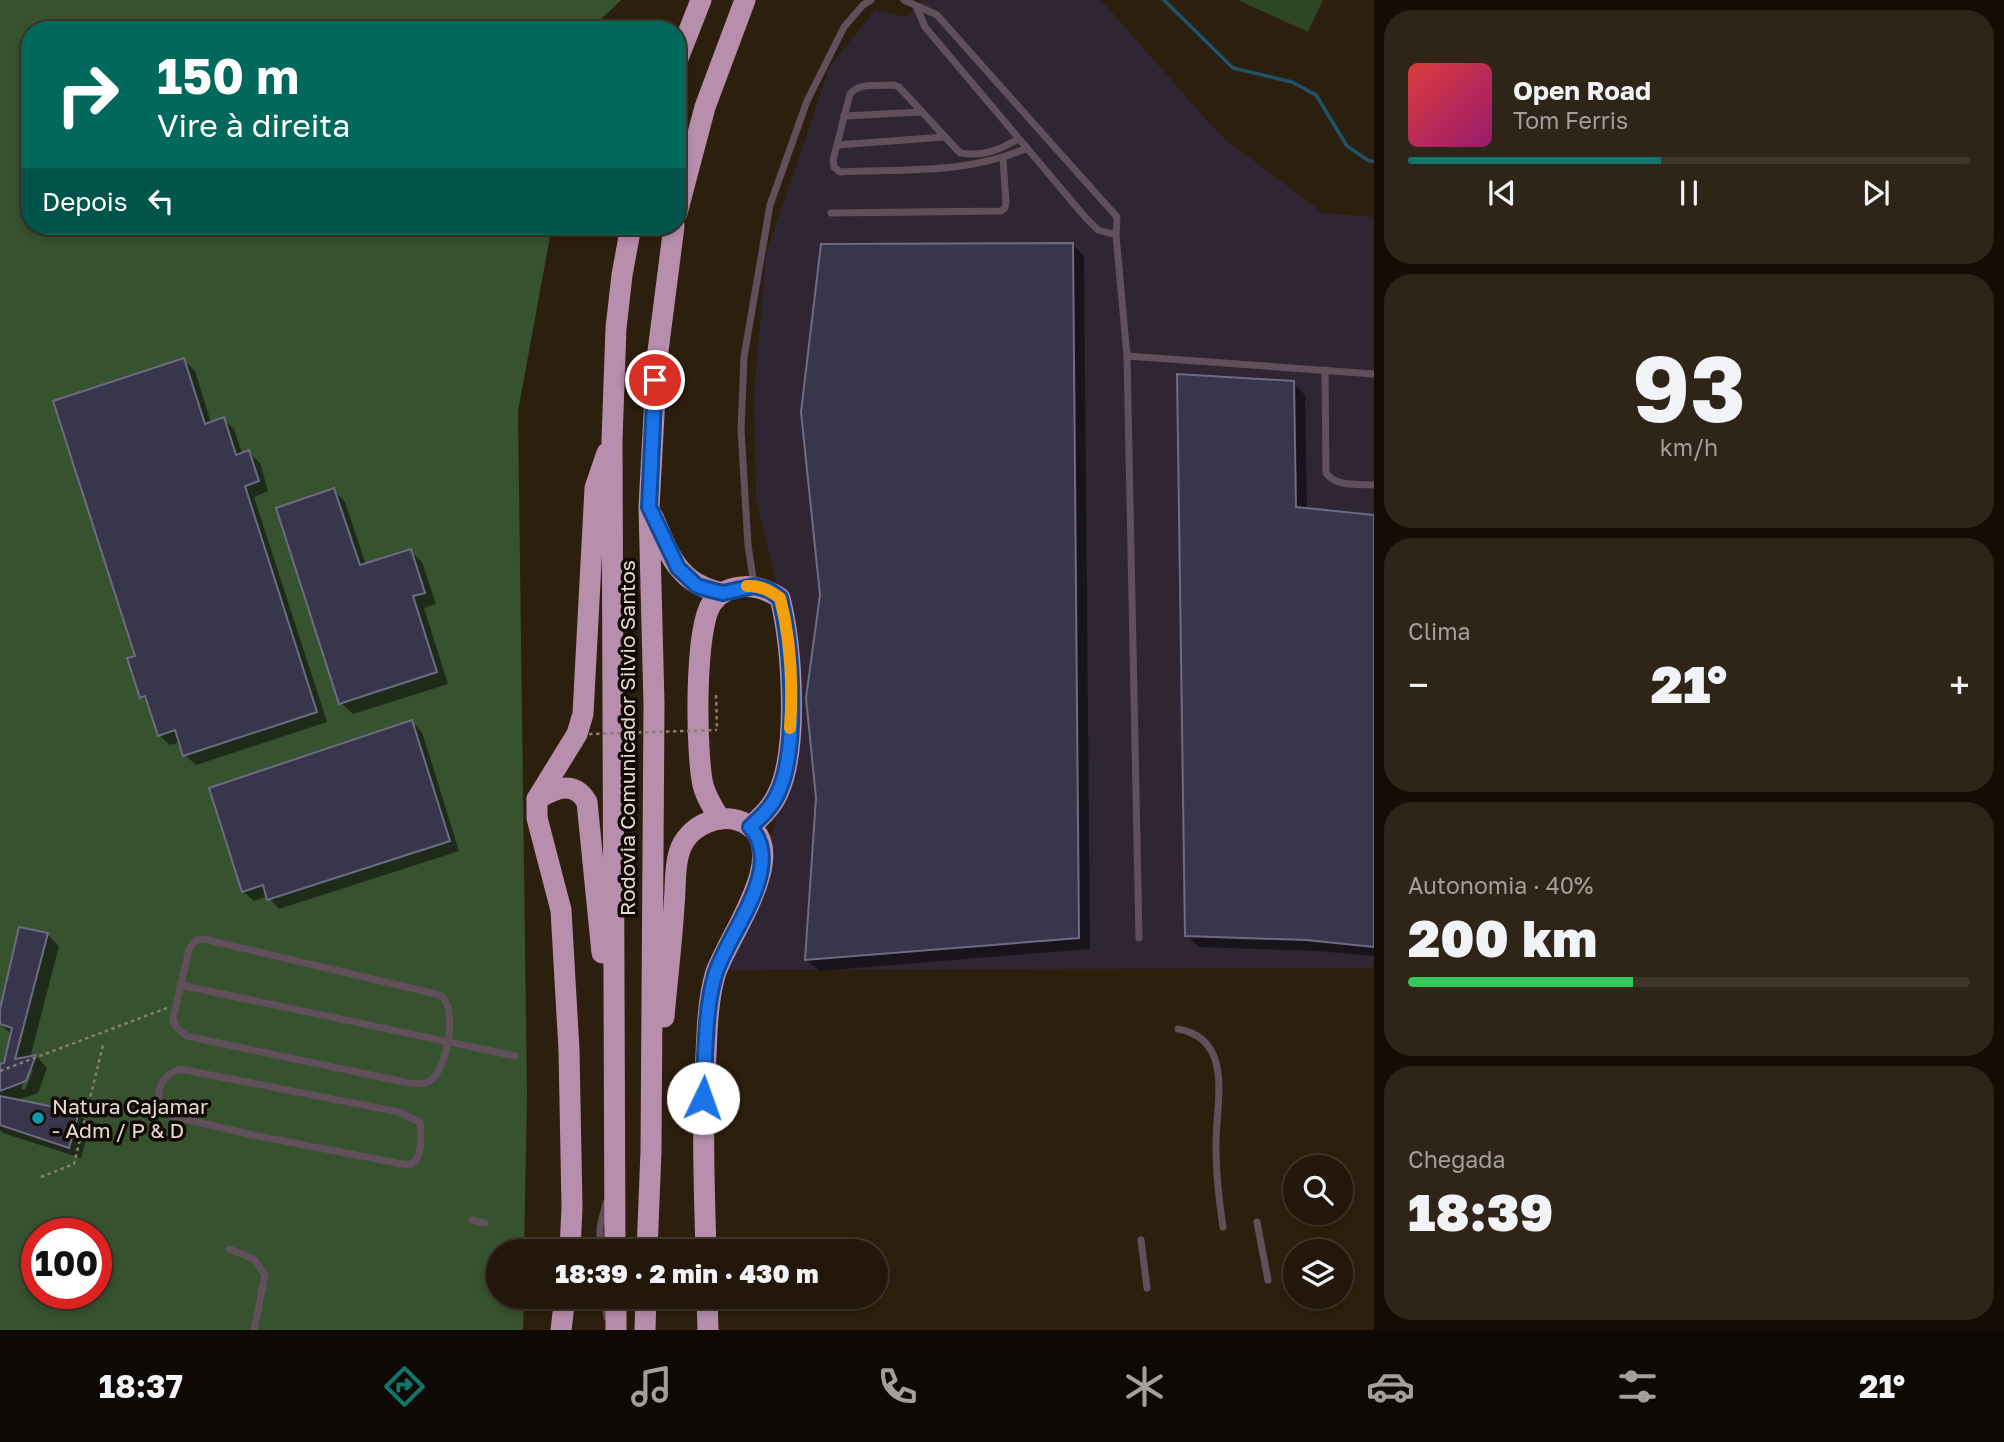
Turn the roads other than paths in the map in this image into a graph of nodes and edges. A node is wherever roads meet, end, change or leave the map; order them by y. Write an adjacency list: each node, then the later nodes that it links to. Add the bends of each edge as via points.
1 (701, 0): 6 (highway)
2 (745, 0): 14 (highway, via 705,107)
3 (872, 0): 25 (lane, via 844,27 807,101 770,205 744,357 741,430)
4 (904, 0): 5 (lane)
5 (916, 6): 10 (lane, via 925,27); 18 (lane, via 937,15 1117,217)
6 (686, 38)
7 (922, 113): 8 (lane); 8 (lane, via 894,85 862,86 850,94); 9 (lane)
8 (844, 116): 11 (lane)
9 (945, 138): 10 (lane, via 960,153 974,155 996,152); 11 (lane)
10 (1018, 139): 12 (lane)
11 (837, 145): 13 (lane, via 834,167 841,172 965,166)
12 (1027, 148): 13 (lane); 18 (lane, via 1098,230)
13 (1003, 159): 15 (lane, via 1006,202 1001,211)
14 (686, 179)
15 (831, 213)
16 (629, 235): 22 (highway, Rodovia Comunicador Silvio Santos, via 616,328)
17 (673, 235): 24 (highway, Rodovia Comunicador Silvio Santos, via 657,359)
18 (1116, 235): 19 (lane)
19 (1127, 356): 20 (lane); 30 (lane)
20 (1325, 370): 21 (lane); 23 (lane, via 1326,473 1339,483)
21 (1374, 374)
22 (612, 440): 27 (highway, via 594,488 583,714 577,734); 32 (highway, Rodovia Comunicador Silvio Santos)
23 (1374, 485)
24 (649, 507): 26 (highway, via 678,568 697,586); 37 (highway, Rodovia Comunicador Silvio Santos, via 654,705)
25 (754, 586): 26 (highway); 29 (highway, via 780,598 790,669 790,725 779,793)
26 (723, 593): 28 (highway, via 711,604 705,623 698,684 701,772 704,789)
27 (537, 799): 32 (highway, via 567,787 587,802); 43 (highway, via 537,818 561,910 569,1050)
28 (720, 819): 29 (highway); 37 (highway, via 689,834 679,850)
29 (750, 827): 47 (highway, via 758,835 762,863 754,893 715,975 708,1020 702,1125)
30 (1139, 938)
31 (180, 985): 34 (lane); 34 (lane, via 189,948 204,939 440,995 449,1006 451,1021); 34 (lane, via 173,1019 186,1036 409,1083 432,1080 442,1064)
32 (614, 1024): 38 (highway, Rodovia Comunicador Silvio Santos)
33 (1178, 1028): 42 (lane, via 1203,1038 1218,1071 1216,1180)
34 (446, 1041): 35 (lane)
35 (515, 1056)
36 (253, 1135): 36 (lane, via 171,1116 163,1110 159,1087 167,1075 180,1069 400,1112 418,1119 421,1133 417,1157 409,1164)
37 (651, 1151): 46 (highway, Rodovia Comunicador Silvio Santos)
38 (614, 1179): 44 (lane); 45 (highway, Rodovia Comunicador Silvio Santos)
39 (472, 1220): 41 (lane)
40 (1257, 1222): 50 (lane)
41 (485, 1223)
42 (1223, 1227)
43 (571, 1239)
44 (600, 1239)
45 (615, 1239)
46 (647, 1239)
47 (706, 1239)
48 (1141, 1240): 51 (lane)
49 (229, 1249): 57 (lane, via 254,1259 265,1276)
50 (1268, 1280)
51 (1147, 1288)
52 (564, 1309): 58 (highway)
53 (607, 1309): 59 (lane)
54 (615, 1309): 59 (highway)
55 (646, 1309): 60 (highway)
56 (707, 1309): 61 (highway)
57 (254, 1330)
58 (561, 1330)
59 (614, 1330)
60 (645, 1330)
61 (708, 1330)

